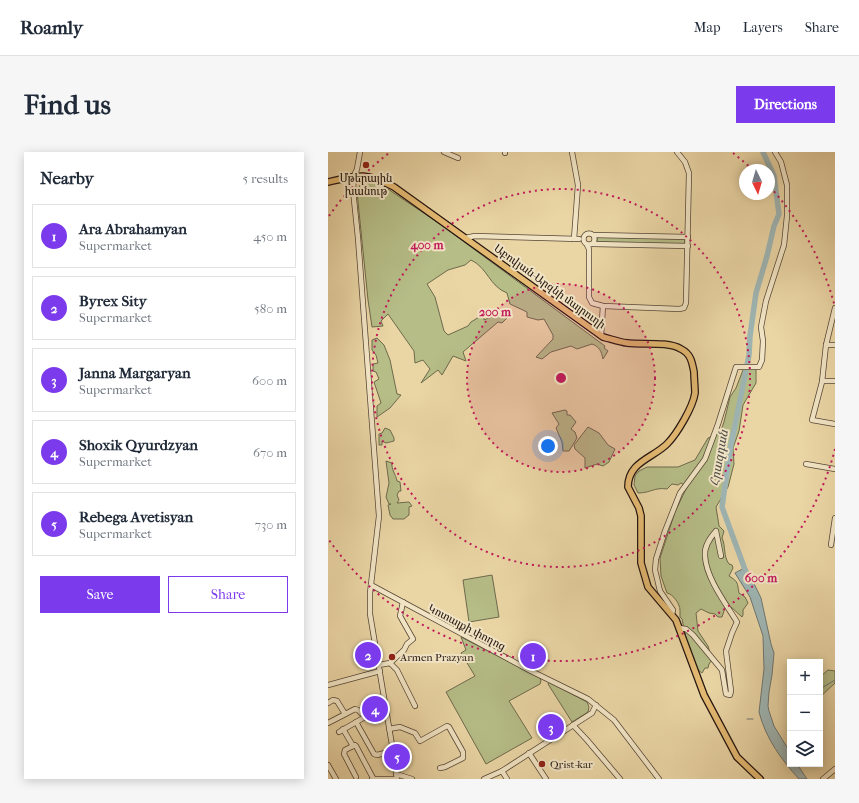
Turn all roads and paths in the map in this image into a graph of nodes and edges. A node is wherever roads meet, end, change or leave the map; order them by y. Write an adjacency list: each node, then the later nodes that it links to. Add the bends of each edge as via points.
1 (360, 152): 7 (street)
2 (444, 152): 6 (street)
3 (572, 152): 11 (street, via 578,185 577,239 475,236)
4 (677, 152): 10 (street, via 689,173)
5 (776, 152): 29 (street, via 787,185 787,216 784,245 760,327 763,340 762,360 759,368 736,367 705,459 680,493 665,531 655,570 660,591 673,610)
6 (458, 158)
7 (354, 176): 8 (main road, Աբովյան-Արզնի մայրուղի); 11 (main road, Աբովյան-Արզնի մայրուղի, via 364,175 394,186); 27 (street, via 353,190 379,516)
8 (328, 182)
9 (594, 235): 10 (street); 12 (street, via 595,240); 12 (street, via 587,234 584,237 584,242)
10 (688, 237): 13 (street)
11 (465, 238): 16 (main road, Աբովյան-Արզնի մայրուղի)
12 (590, 245): 13 (street); 14 (street, via 589,297 592,303)
13 (688, 246): 14 (street, via 684,308 679,310)
14 (604, 306): 16 (street)
15 (835, 308): 17 (street)
16 (601, 336): 29 (main road, Աբովյան-Արզնի մայրուղի, via 626,343 674,346 688,353 692,361 695,382 691,404 672,439 635,467 630,475 628,487 641,516 641,563 645,579 658,600)
17 (826, 345): 18 (street); 19 (street)
18 (835, 345)
19 (822, 381): 20 (street); 21 (street, via 812,420)
20 (835, 381)
21 (835, 424)
22 (806, 464): 23 (street)
23 (835, 468)
24 (835, 518): 25 (street)
25 (831, 545)
26 (722, 556): 30 (street, via 716,531 708,540 705,555 709,574 737,622 726,651 730,694 726,694 722,670 686,629)
27 (371, 585): 28 (street, Կոտայքի փողոց); 32 (street, via 370,614)
28 (403, 602): 31 (street, via 400,616 413,639); 37 (street, Կոտայքի փողոց)
29 (672, 614): 30 (main road)
30 (679, 628): 62 (main road, via 704,695 737,757)
31 (390, 663): 32 (street); 38 (street, via 397,670)
32 (379, 665): 33 (street)
33 (380, 671): 34 (street); 36 (street)
34 (328, 684)
35 (328, 703): 39 (street, via 337,701)
36 (385, 704): 40 (street, via 372,716); 44 (street)
37 (596, 705): 43 (street, via 592,713); 61 (street, Կոտայքի փողոց, via 614,720)
38 (416, 706)
39 (345, 714): 40 (street, via 357,709); 42 (street)
40 (365, 717): 41 (street)
41 (356, 722): 45 (street, via 341,730); 46 (street, via 374,754)
42 (328, 723)
43 (573, 725): 47 (street); 60 (street)
44 (389, 729): 46 (street); 49 (street, via 400,727 415,733 420,741 449,727 463,752 463,758)
45 (353, 746): 52 (street, via 345,750 344,754); 55 (street, via 356,746)
46 (393, 751): 53 (street)
47 (530, 753): 51 (street); 59 (street)
48 (328, 765): 54 (street)
49 (440, 768)
50 (835, 769): 63 (street)
51 (502, 771): 57 (street); 58 (street)
52 (355, 778)
53 (396, 778): 55 (street); 56 (street)
54 (336, 779)
55 (372, 779)
56 (412, 779)
57 (484, 779)
58 (507, 779)
59 (546, 779)
60 (620, 779)
61 (659, 779)
62 (760, 779)
63 (823, 779)

